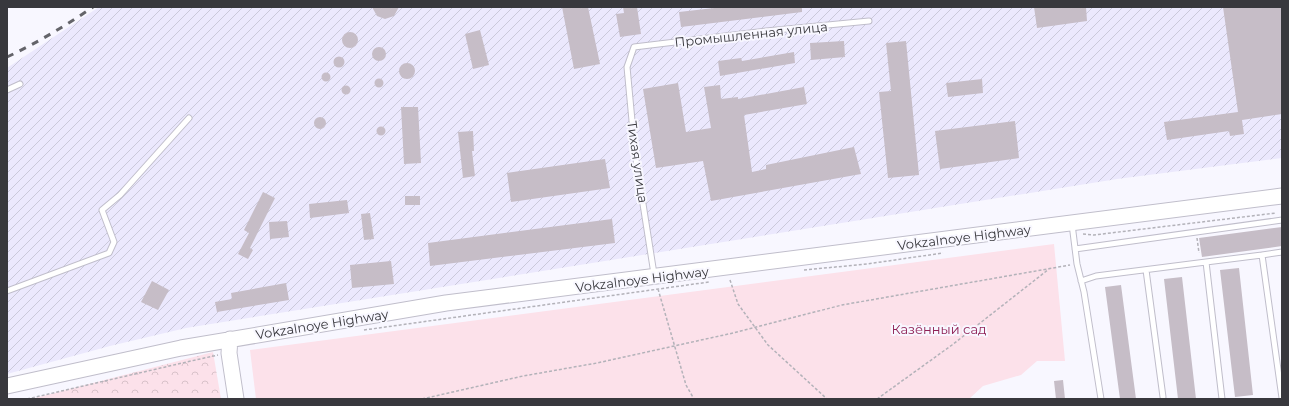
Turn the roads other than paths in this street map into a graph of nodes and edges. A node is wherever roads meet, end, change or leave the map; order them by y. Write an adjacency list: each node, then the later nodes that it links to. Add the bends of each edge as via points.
1 (869, 21): 2 (lane, Промышленная улица)
2 (634, 48): 15 (lane, Тихая улица, via 627,67 635,153)
3 (20, 84): 4 (lane)
4 (7, 90)
5 (189, 118): 16 (lane, via 120,195 102,210 114,242 109,252)
6 (1282, 196): 8 (main road, Vokzalnoye Highway)
7 (1282, 220): 9 (lane)
8 (1072, 229): 9 (lane); 15 (main road, Vokzalnoye Highway)
9 (1075, 249): 14 (lane)
10 (1282, 252): 11 (lane)
11 (1262, 255): 12 (lane); 20 (lane)
12 (1206, 262): 13 (lane); 23 (lane)
13 (1146, 270): 14 (lane, via 1096,276); 19 (lane)
14 (1081, 281): 22 (lane)
15 (656, 283): 17 (main road, Vokzalnoye Highway, via 446,303)
16 (7, 290)
17 (230, 346): 18 (main road, Vokzalnoye Highway, via 181,348); 21 (main road)
18 (7, 386)
19 (1163, 397)
20 (1282, 398): 24 (lane)
21 (236, 399)
22 (1101, 399)
23 (1222, 399)
24 (1277, 399)

